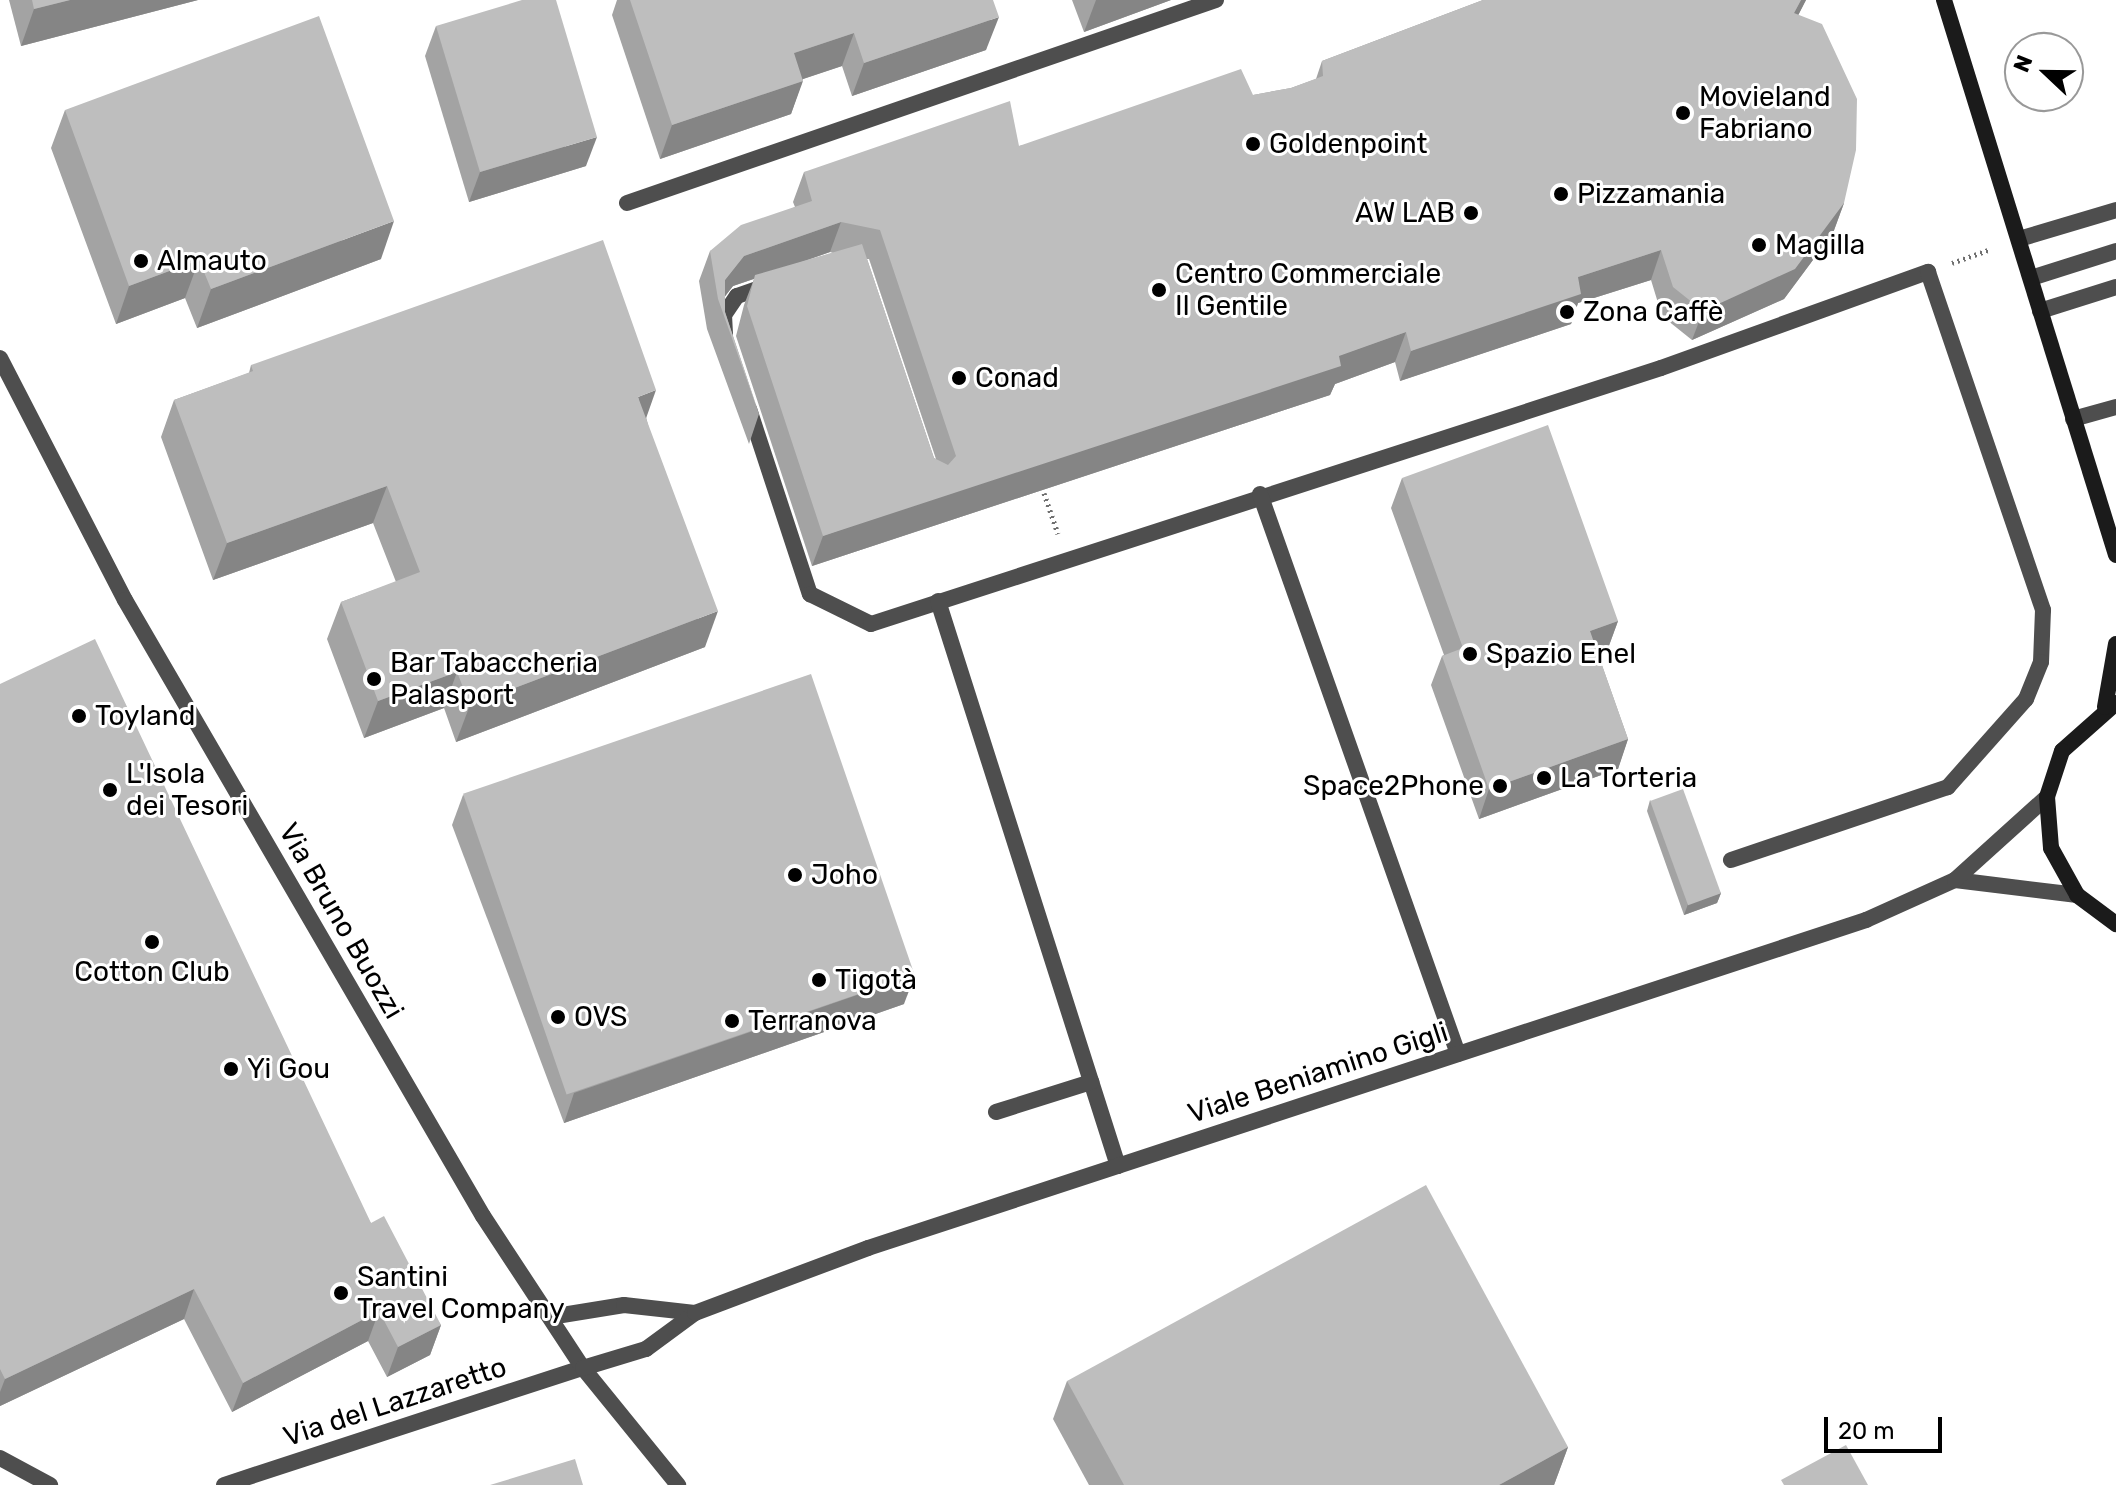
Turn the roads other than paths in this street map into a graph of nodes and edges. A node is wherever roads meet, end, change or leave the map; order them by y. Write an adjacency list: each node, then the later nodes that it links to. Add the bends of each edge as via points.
1 (1216, 0): 3 (street)
2 (1944, 0): 5 (main road)
3 (627, 203)
4 (2116, 210): 5 (street)
5 (2019, 239): 8 (main road)
6 (2116, 251): 8 (street)
7 (791, 277): 11 (street, via 737,296 724,315)
8 (2031, 278): 10 (main road)
9 (2116, 287): 10 (street)
10 (2040, 311): 15 (main road)
11 (730, 353)
12 (0, 358): 31 (street, Via Bruno Buozzi, via 125,600 483,1216)
13 (740, 383): 18 (street, via 810,594 871,624)
14 (2116, 407): 15 (street)
15 (2073, 419): 17 (main road)
16 (1260, 494): 18 (street); 22 (street, via 1661,368 1928,272 2043,610 2041,662 2026,699 1948,787); 26 (street)
17 (2116, 555)
18 (938, 601): 27 (street)
19 (2116, 644): 20 (main road)
20 (2111, 705): 21 (main road, via 2062,751)
21 (2047, 797): 23 (street, Viale Beniamino Gigli); 24 (main road, via 2051,848)
22 (1731, 860)
23 (1955, 880): 24 (street); 26 (street, Viale Beniamino Gigli, via 1866,920)
24 (2077, 895): 25 (main road)
25 (2116, 924)
26 (1458, 1054): 29 (street, Viale Beniamino Gigli)
27 (1091, 1082): 28 (street); 29 (street)
28 (996, 1112)
29 (1118, 1166): 30 (street, Viale Beniamino Gigli)
30 (695, 1313): 31 (street, Viale Beniamino Gigli, via 624,1305); 32 (street, Viale Beniamino Gigli, via 646,1349)
31 (550, 1317): 32 (street, Via Bruno Buozzi)
32 (583, 1368): 35 (street, Via del Lazzaretto); 36 (street, Via Bruno Buozzi)
33 (0, 1458): 34 (street)
34 (50, 1485)
35 (224, 1485)
36 (678, 1485)

